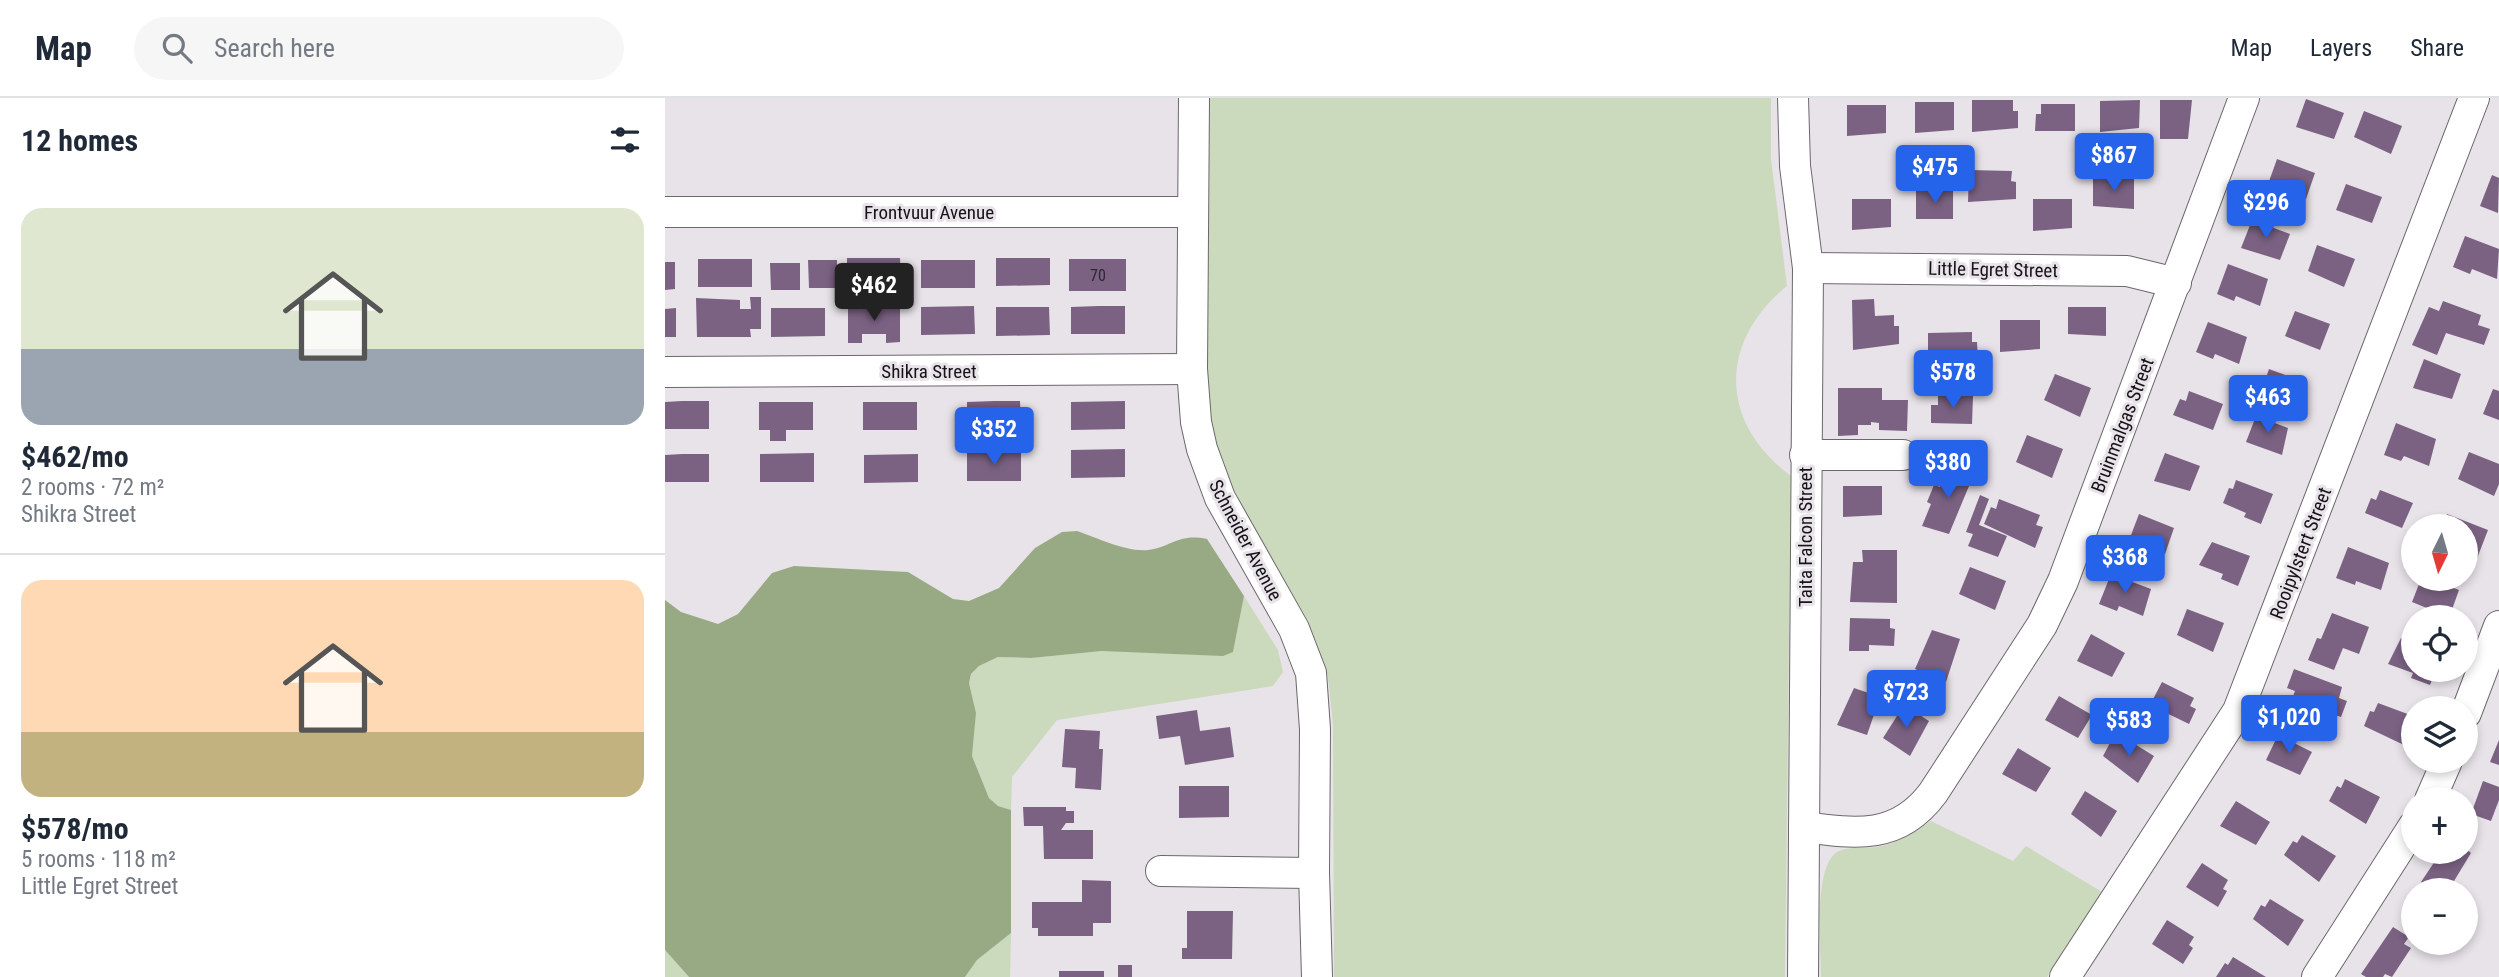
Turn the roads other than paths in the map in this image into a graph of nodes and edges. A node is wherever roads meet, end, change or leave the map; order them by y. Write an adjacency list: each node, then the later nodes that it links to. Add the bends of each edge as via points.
1 (1194, 98): 6 (street, Schneider Avenue)
2 (1793, 98): 7 (street, Taita Falcon Street, via 1795,166)
3 (2244, 98): 8 (street, Bruinmalgas Street)
4 (2474, 98): 21 (street, Rooipylstert Street, via 2238,710)
5 (665, 212): 6 (street, Frontvuur Avenue)
6 (1193, 212): 9 (street, Schneider Avenue)
7 (1808, 268): 8 (street, Little Egret Street, via 2127,271); 11 (street, Taita Falcon Street)
8 (2176, 283): 15 (street, Bruinmalgas Street, via 2051,610 1933,793 1914,815 1888,828 1858,833)
9 (1192, 369): 10 (street, Shikra Street); 18 (street, Schneider Avenue, via 1196,422 1216,486 1294,629 1311,673)
10 (665, 372)
11 (1805, 455): 12 (street); 15 (street, Taita Falcon Street)
12 (1903, 455)
13 (2499, 626): 14 (street)
14 (2472, 696)
15 (1804, 827): 20 (street, Taita Falcon Street)
16 (2401, 846): 22 (street)
17 (1161, 871): 18 (street)
18 (1314, 873): 19 (street, Schneider Avenue)
19 (1317, 977)
20 (1803, 977)
21 (2066, 977)
22 (2317, 977)

